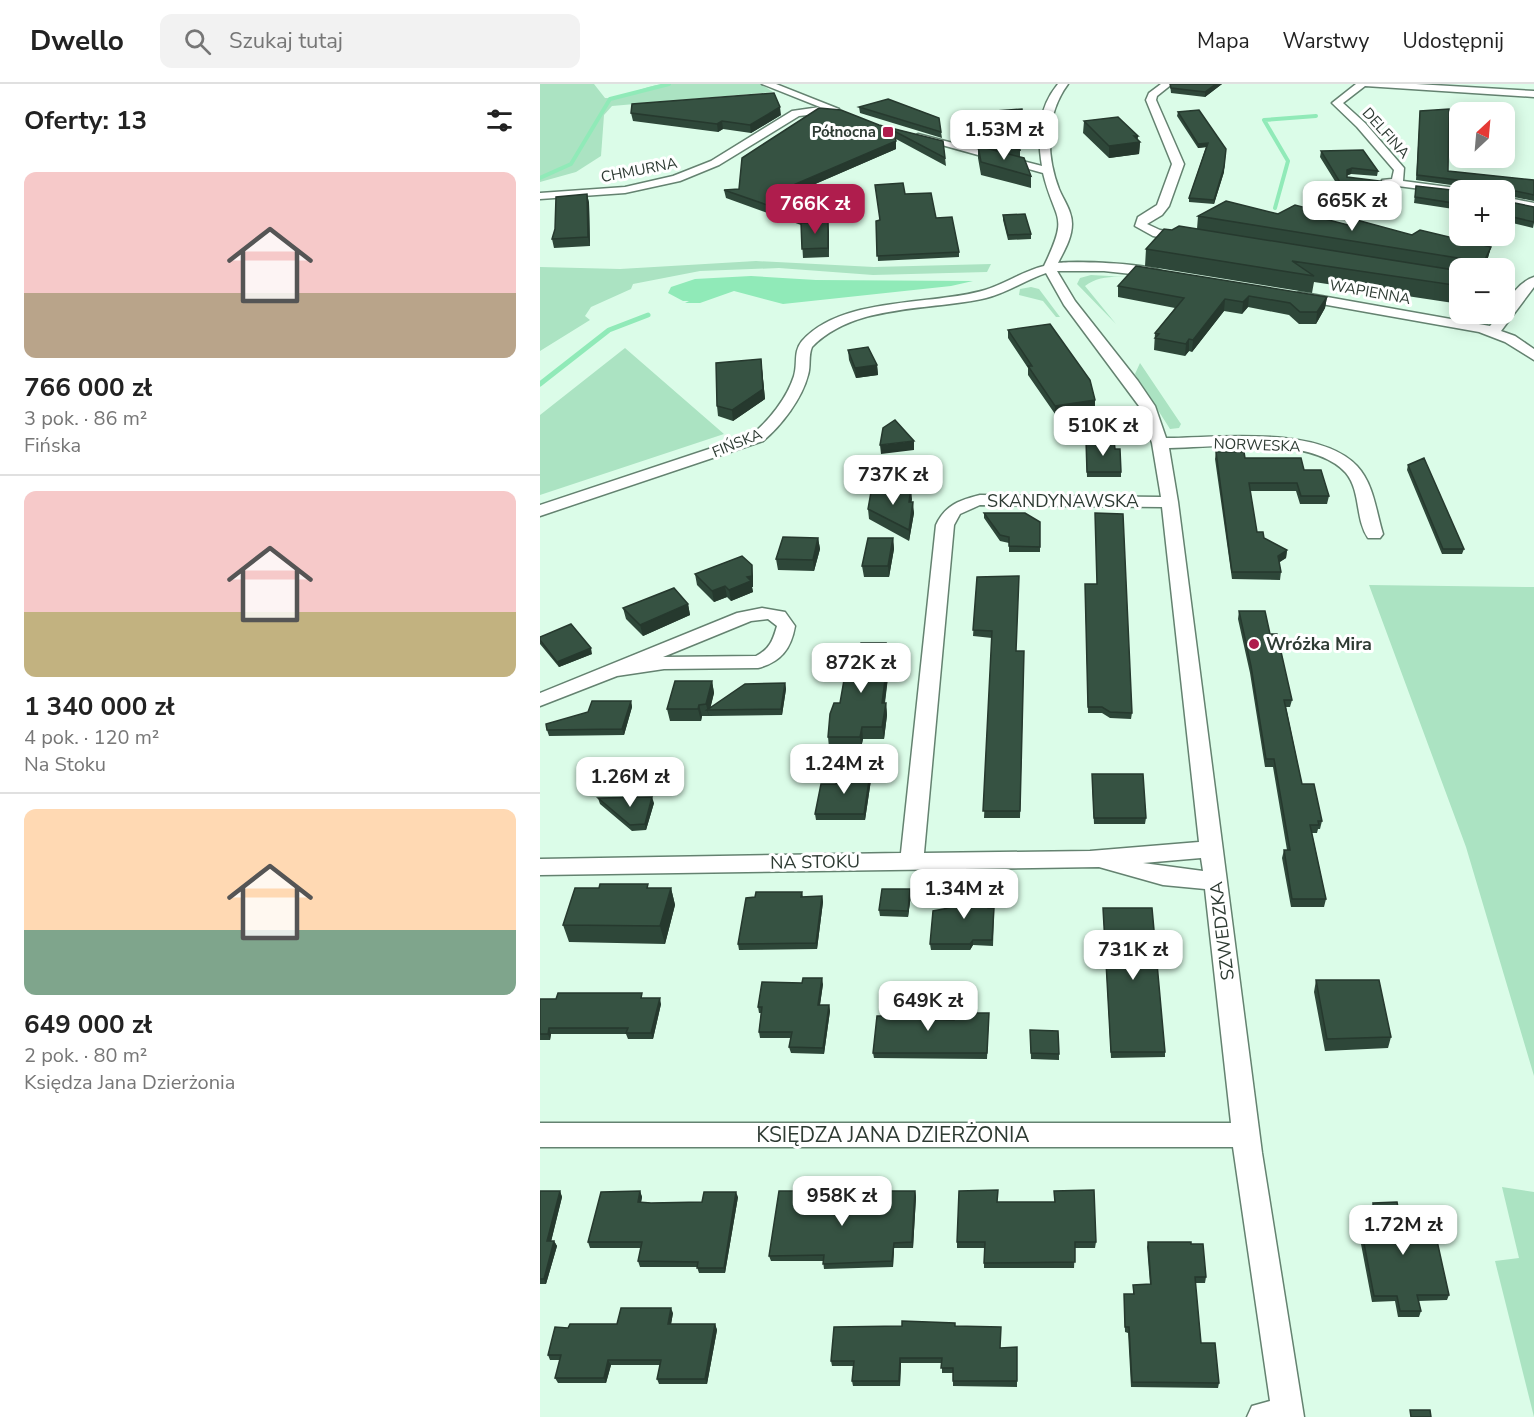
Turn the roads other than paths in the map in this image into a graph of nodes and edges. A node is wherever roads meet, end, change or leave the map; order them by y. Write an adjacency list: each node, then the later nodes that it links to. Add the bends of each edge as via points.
1 (767, 84): 12 (street, CHMURNA, via 838,111 796,113 715,163 676,179 625,190)
2 (1063, 84): 8 (street, via 1054,96 1044,127)
3 (1167, 84): 15 (street, via 1151,100 1178,164 1163,206 1143,220 1141,226 1157,233)
4 (1362, 84): 10 (street, DELFINA, via 1337,103 1400,170)
5 (1367, 84): 6 (street)
6 (1534, 94)
7 (904, 134): 8 (street)
8 (1050, 171): 16 (street, via 1066,222)
9 (1374, 181): 10 (street, DELFINA)
10 (1397, 183): 11 (street, DELFINA)
11 (1449, 190)
12 (540, 196)
13 (1515, 203): 14 (street)
14 (1534, 207)
15 (1199, 240)
16 (1049, 268): 17 (street); 24 (street, via 1069,302 1140,395); 26 (street, FIŃSKA, via 985,295 862,316 827,327 807,343 802,352 801,376 772,426 757,438)
17 (1170, 275)
18 (1534, 281): 20 (street)
19 (1515, 290): 20 (street)
20 (1521, 291): 22 (street)
21 (1286, 294): 22 (street, WAPIENNA)
22 (1493, 331): 23 (street, WAPIENNA)
23 (1534, 356)
24 (1160, 443): 25 (street, SZWEDZKA); 27 (street, NORWESKA, via 1281,443 1327,453 1344,462 1357,478)
25 (1170, 502): 30 (street, SZWEDZKA); 32 (street, SKANDYNAWSKA, via 980,500 964,504 948,515)
26 (540, 511)
27 (1374, 534)
28 (619, 670): 28 (street, via 664,663 758,662 777,652 786,626 783,618 773,613 759,613); 29 (street)
29 (540, 700)
30 (1212, 849): 31 (street, NA STOKU); 34 (street, SZWEDZKA)
31 (1090, 859): 32 (street, NA STOKU); 34 (street, NA STOKU, via 1163,876)
32 (912, 860): 33 (street, NA STOKU)
33 (540, 867)
34 (1216, 881): 36 (street, SZWEDZKA)
35 (540, 1135): 36 (street, KSIĘDZA JANA DZIERŻONIA)
36 (1246, 1135): 38 (street, SZWEDZKA)
37 (1263, 1417): 38 (street)
38 (1288, 1417)

